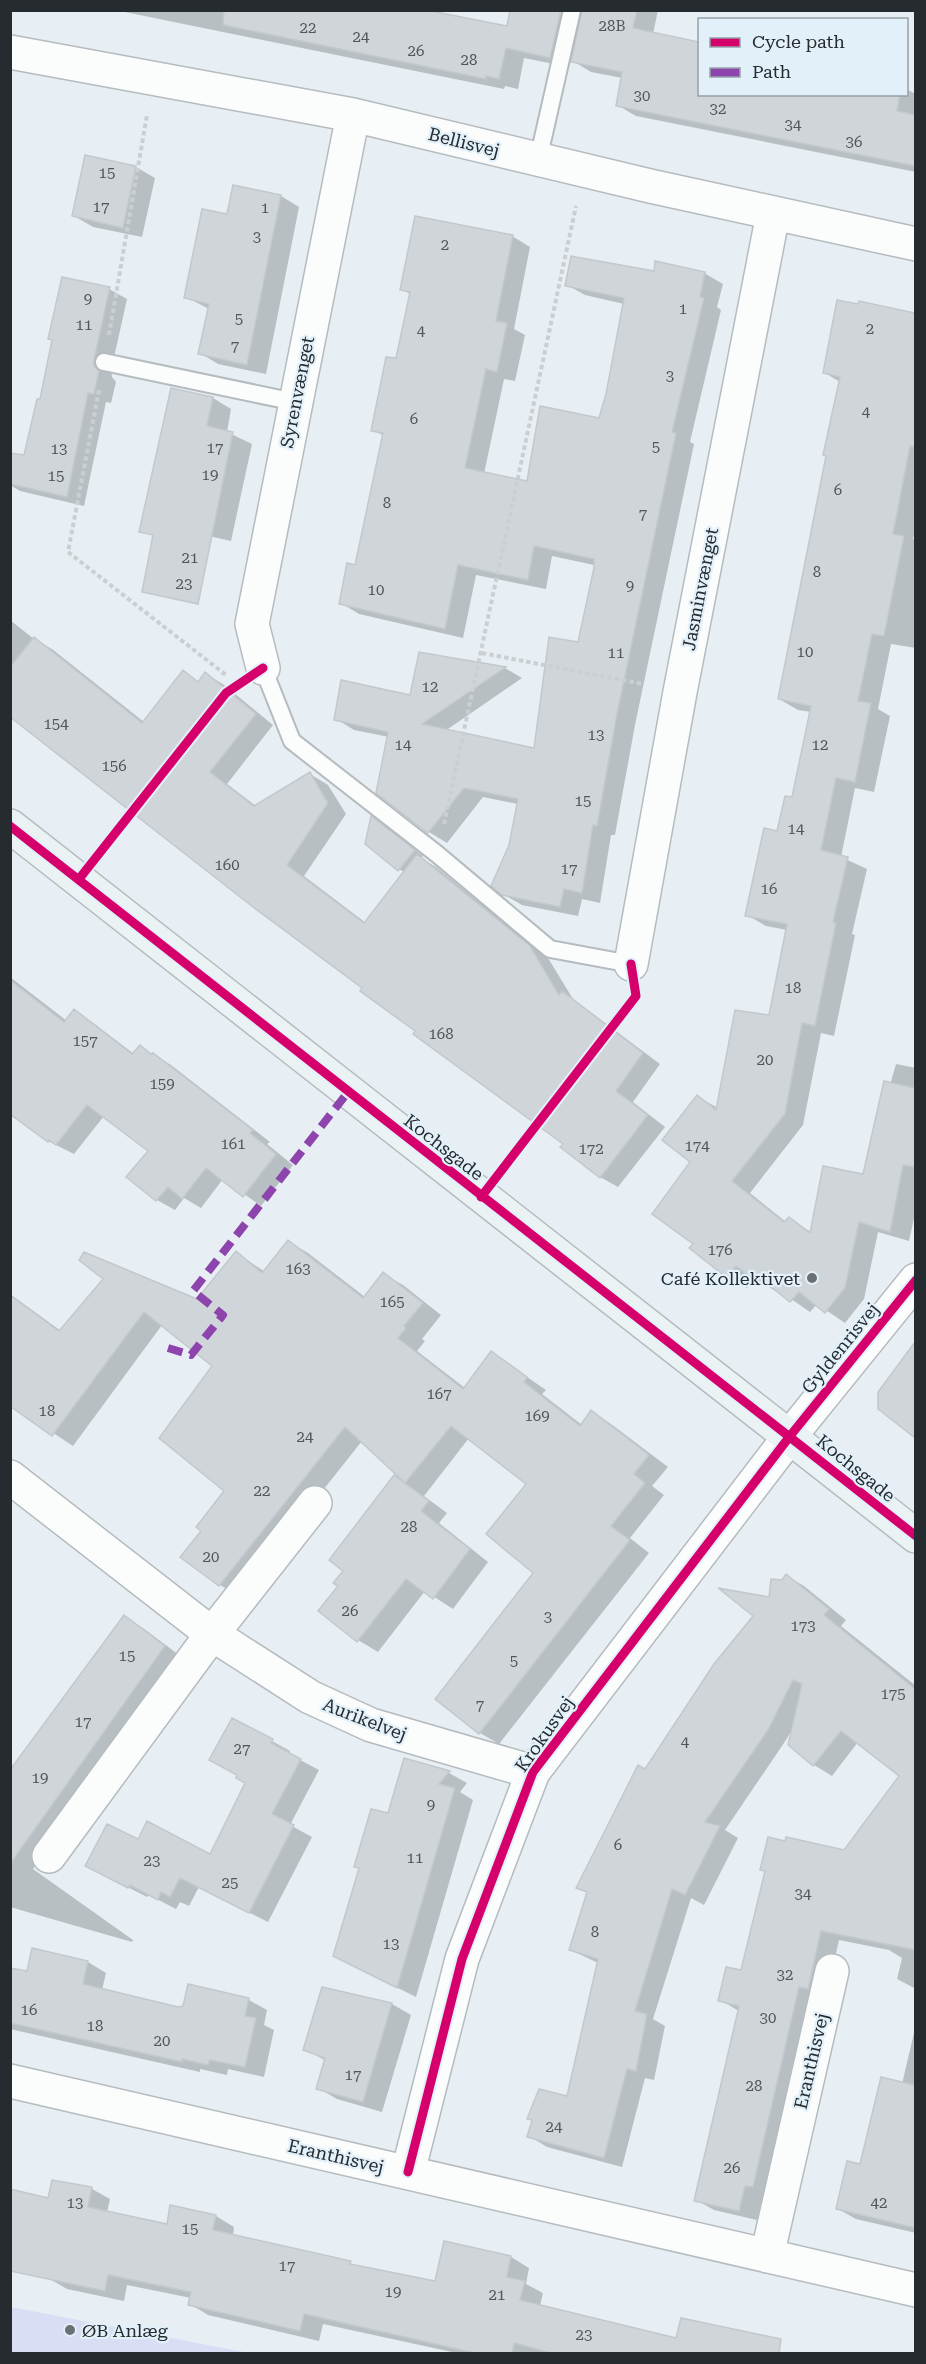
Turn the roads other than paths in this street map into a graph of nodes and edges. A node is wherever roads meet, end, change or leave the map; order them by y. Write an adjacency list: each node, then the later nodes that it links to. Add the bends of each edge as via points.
1 (572, 10): 4 (lane)
2 (10, 52): 3 (street, Bellisvej)
3 (353, 115): 4 (street, Bellisvej); 8 (street, Syrenvænget)
4 (538, 160): 5 (street, Bellisvej)
5 (773, 214): 6 (street, Bellisvej); 11 (street, Jasminvænget)
6 (915, 244)
7 (104, 362): 8 (lane)
8 (295, 402): 9 (street, Syrenvænget, via 252,624)
9 (251, 676): 11 (lane, via 292,741 437,854 550,949)
10 (10, 826): 13 (street, Kochsgade)
11 (631, 964)
12 (915, 1280): 13 (street, Gyldenrisvej)
13 (790, 1436): 16 (street, Kochsgade); 18 (street, Krokusvej)
14 (10, 1476): 17 (street, Aurikelvej)
15 (315, 1503): 17 (street)
16 (915, 1536)
17 (212, 1634): 18 (street, Aurikelvej, via 310,1697 371,1725); 19 (street)
18 (533, 1772): 22 (street, Krokusvej, via 462,1959)
19 (49, 1856)
20 (832, 1971): 23 (street, Eranthisvej)
21 (10, 2081): 22 (street, Eranthisvej)
22 (408, 2172): 23 (street, Eranthisvej)
23 (767, 2256): 24 (street, Eranthisvej)
24 (915, 2290)

